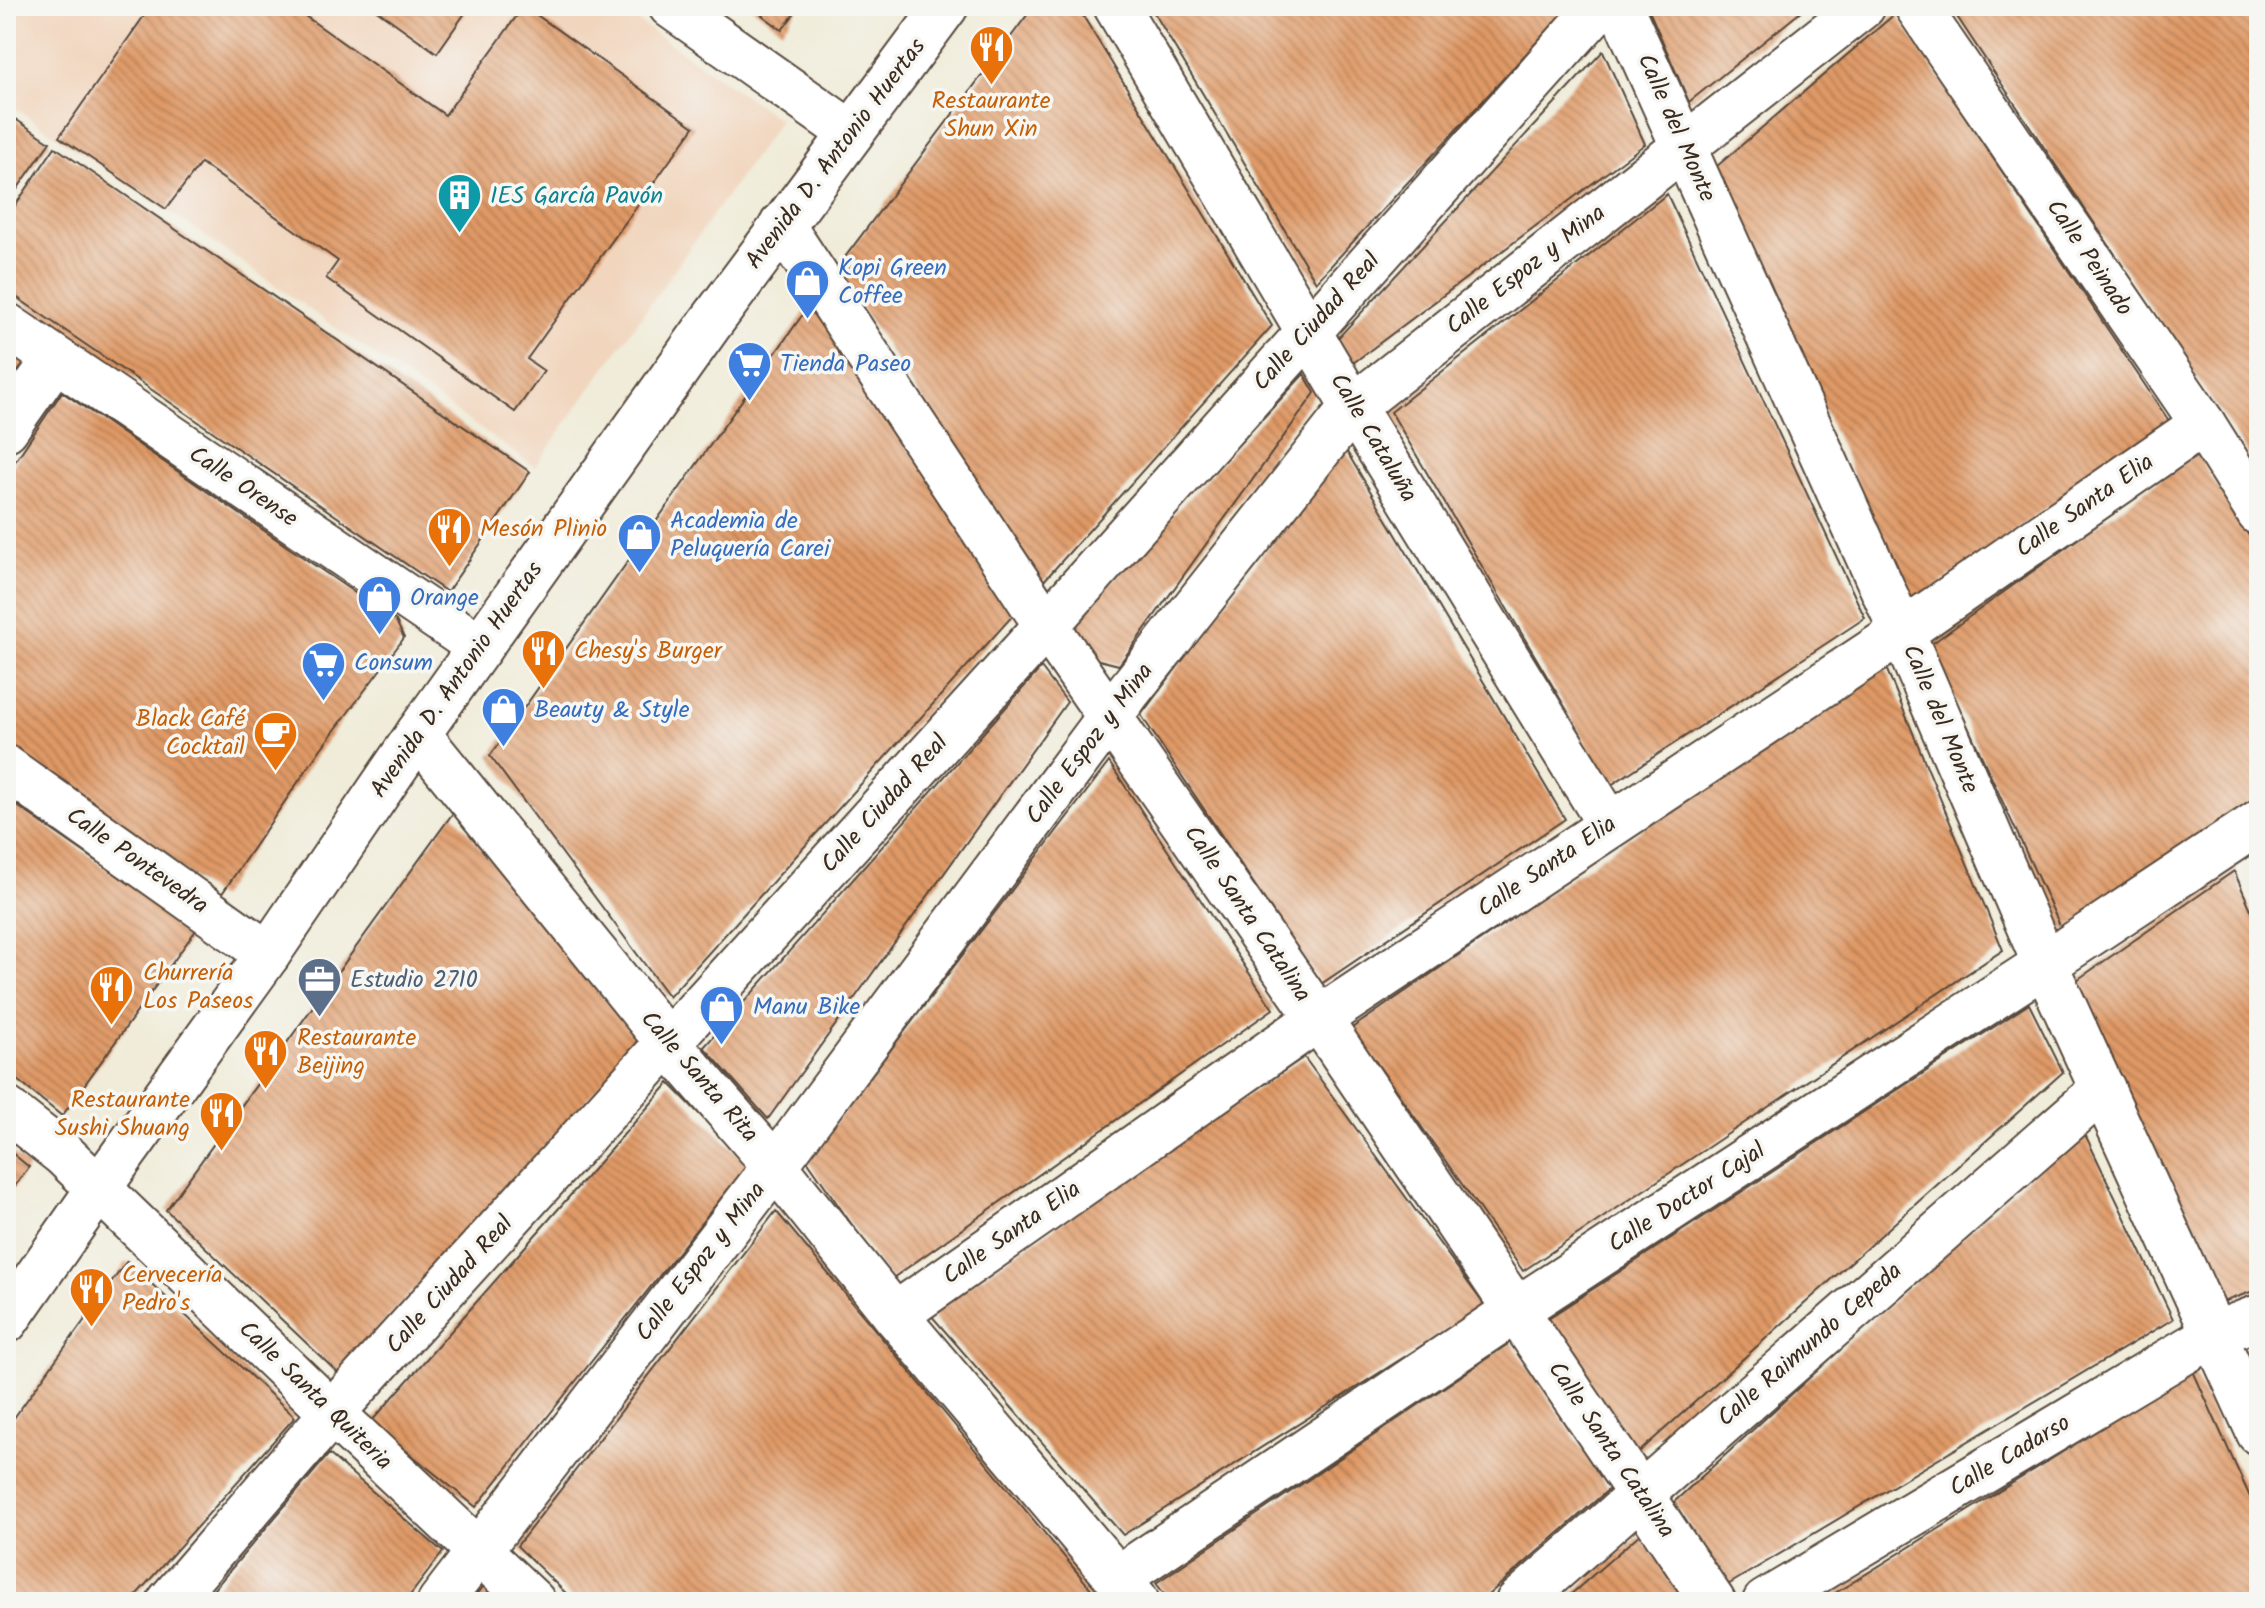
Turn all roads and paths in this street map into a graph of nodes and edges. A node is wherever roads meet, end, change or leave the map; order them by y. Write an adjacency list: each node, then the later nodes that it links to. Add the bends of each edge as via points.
1 (671, 6): 8 (street)
2 (946, 6): 8 (street, Avenida D. Antonio Huertas)
3 (1116, 6): 12 (street, Calle Cataluña)
4 (1600, 6): 12 (street, Calle Ciudad Real)
5 (1620, 6): 9 (street, Calle del Monte)
6 (1863, 6): 9 (street, Calle Espoz y Mina)
7 (1917, 6): 15 (street, Calle Peinado)
8 (851, 133): 10 (street, Avenida D. Antonio Huertas)
9 (1684, 146): 14 (street, Calle Espoz y Mina); 19 (street, Calle del Monte)
10 (782, 225): 18 (street, Calle Santa Catalina); 20 (street, Avenida D. Antonio Huertas)
11 (6, 325): 13 (street, Calle Orense)
12 (1309, 331): 14 (street, Calle Cataluña); 18 (street, Calle Ciudad Real)
13 (55, 359): 16 (street); 20 (street, Calle Orense)
14 (1353, 407): 21 (street, Calle Espoz y Mina); 24 (street, Calle Cataluña)
15 (2203, 424): 17 (street, Calle Peinado); 19 (street, Calle Santa Elia)
16 (6, 429)
17 (2259, 513)
18 (1046, 625): 21 (street, Calle Santa Catalina); 29 (street, Calle Ciudad Real)
19 (1902, 632): 24 (street, Calle Santa Elia); 27 (street, Calle del Monte)
20 (480, 647): 22 (street, Avenida D. Antonio Huertas)
21 (1111, 716): 28 (street, Calle Santa Catalina); 32 (street, Calle Espoz y Mina)
22 (418, 734): 26 (street, Avenida D. Antonio Huertas); 29 (street, Calle Santa Rita)
23 (6, 768): 26 (street, Calle Pontevedra)
24 (1610, 825): 28 (street, Calle Santa Elia)
25 (2254, 837): 27 (street, Calle Doctor Cajal)
26 (268, 954): 33 (street, Avenida D. Antonio Huertas)
27 (2045, 964): 30 (street, Calle del Monte); 34 (street, Calle Doctor Cajal)
28 (1319, 1019): 34 (street, Calle Santa Catalina); 35 (street, Calle Santa Elia)
29 (669, 1044): 32 (street, Calle Santa Rita); 39 (street, Calle Ciudad Real)
30 (2103, 1089): 38 (street, Calle del Monte); 41 (street, Calle Raimundo Cepeda)
31 (6, 1109): 33 (street, Calle Santa Quiteria)
32 (775, 1166): 35 (street, Calle Santa Rita); 42 (street, Calle Espoz y Mina)
33 (99, 1188): 37 (street, Avenida D. Antonio Huertas); 39 (street, Calle Santa Quiteria)
34 (1516, 1310): 41 (street, Calle Santa Catalina); 43 (street, Calle Doctor Cajal)
35 (895, 1315): 43 (street, Calle Santa Rita)
36 (2259, 1317): 38 (street, Calle Cadarso)
37 (6, 1321)
38 (2214, 1334): 40 (street, Calle del Monte); 49 (street, Calle Cadarso)
39 (332, 1413): 42 (street, Calle Santa Quiteria); 44 (street, Calle Ciudad Real)
40 (2259, 1433)
41 (1640, 1494): 47 (street, Calle Raimundo Cepeda); 48 (street, Calle Santa Catalina)
42 (479, 1551): 45 (street, Calle Espoz y Mina); 46 (street, Calle Santa Quiteria)
43 (1128, 1590)
44 (169, 1602)
45 (440, 1602)
46 (533, 1602)
47 (1518, 1602)
48 (1713, 1602)
49 (1765, 1602)

